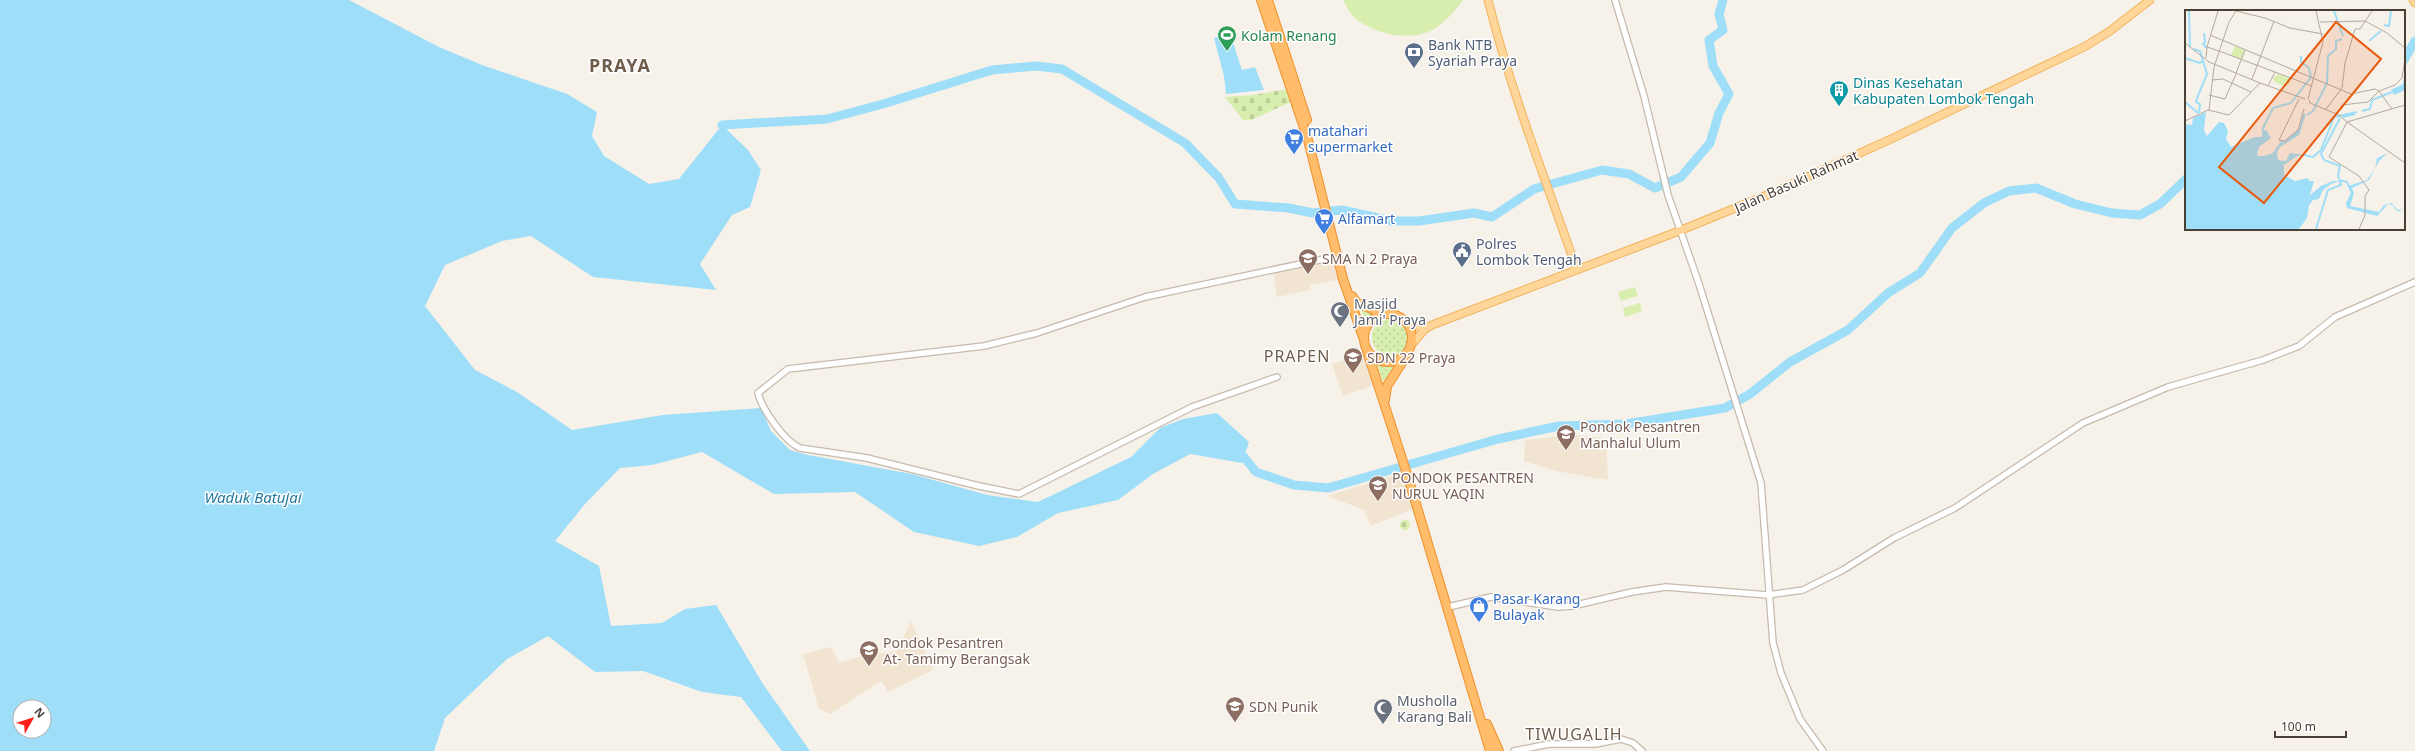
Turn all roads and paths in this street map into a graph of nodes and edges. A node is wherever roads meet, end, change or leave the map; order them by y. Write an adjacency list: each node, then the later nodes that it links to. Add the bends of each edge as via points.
1 (1261, 0): 8 (highway)
2 (1268, 0): 8 (highway, via 1303,104)
3 (1488, 0): 12 (main road, via 1529,137)
4 (1615, 0): 10 (street, via 1644,96)
5 (2150, 0): 10 (main road, Jalan Basuki Rahmat, via 2110,31 2084,47 1892,139)
6 (2413, 0): 7 (main road)
7 (2415, 3)
8 (1327, 202): 9 (highway)
9 (1330, 216): 11 (highway); 14 (highway, via 1351,294 1357,303)
10 (1679, 231): 12 (main road, Jalan Basuki Rahmat); 23 (street, via 1699,284 1761,483 1765,506)
11 (1338, 256): 17 (highway); 21 (street, via 1145,297 1037,332 984,346 788,369 758,392 763,406 774,422 792,444 800,448 867,458 1019,494 1192,407)
12 (1578, 270): 16 (main road, Jalan Basuki Rahmat)
13 (2415, 282): 23 (street, via 2334,317 2299,346 2263,360 2177,384 2083,423 1954,508 1894,538 1823,581 1792,593)
14 (1385, 314): 15 (highway, via 1399,316); 17 (highway, via 1369,323)
15 (1405, 320): 16 (main road); 18 (highway, via 1411,332)
16 (1425, 328): 18 (main road)
17 (1364, 340): 19 (highway)
18 (1411, 345): 20 (highway)
19 (1367, 351): 20 (highway, via 1382,362 1395,362); 22 (highway)
20 (1405, 358): 22 (highway, via 1384,395)
21 (1277, 377)
22 (1403, 459): 24 (highway)
23 (1768, 595): 24 (street, via 1666,587 1572,606 1558,607 1492,597); 29 (street, via 1771,634 1781,673 1800,719)
24 (1449, 607): 25 (highway); 26 (highway, via 1474,687)
25 (1490, 751)
26 (1499, 751)
27 (1514, 751): 28 (street, via 1543,745 1595,744 1621,739 1633,743)
28 (1642, 751)
29 (1823, 751)

